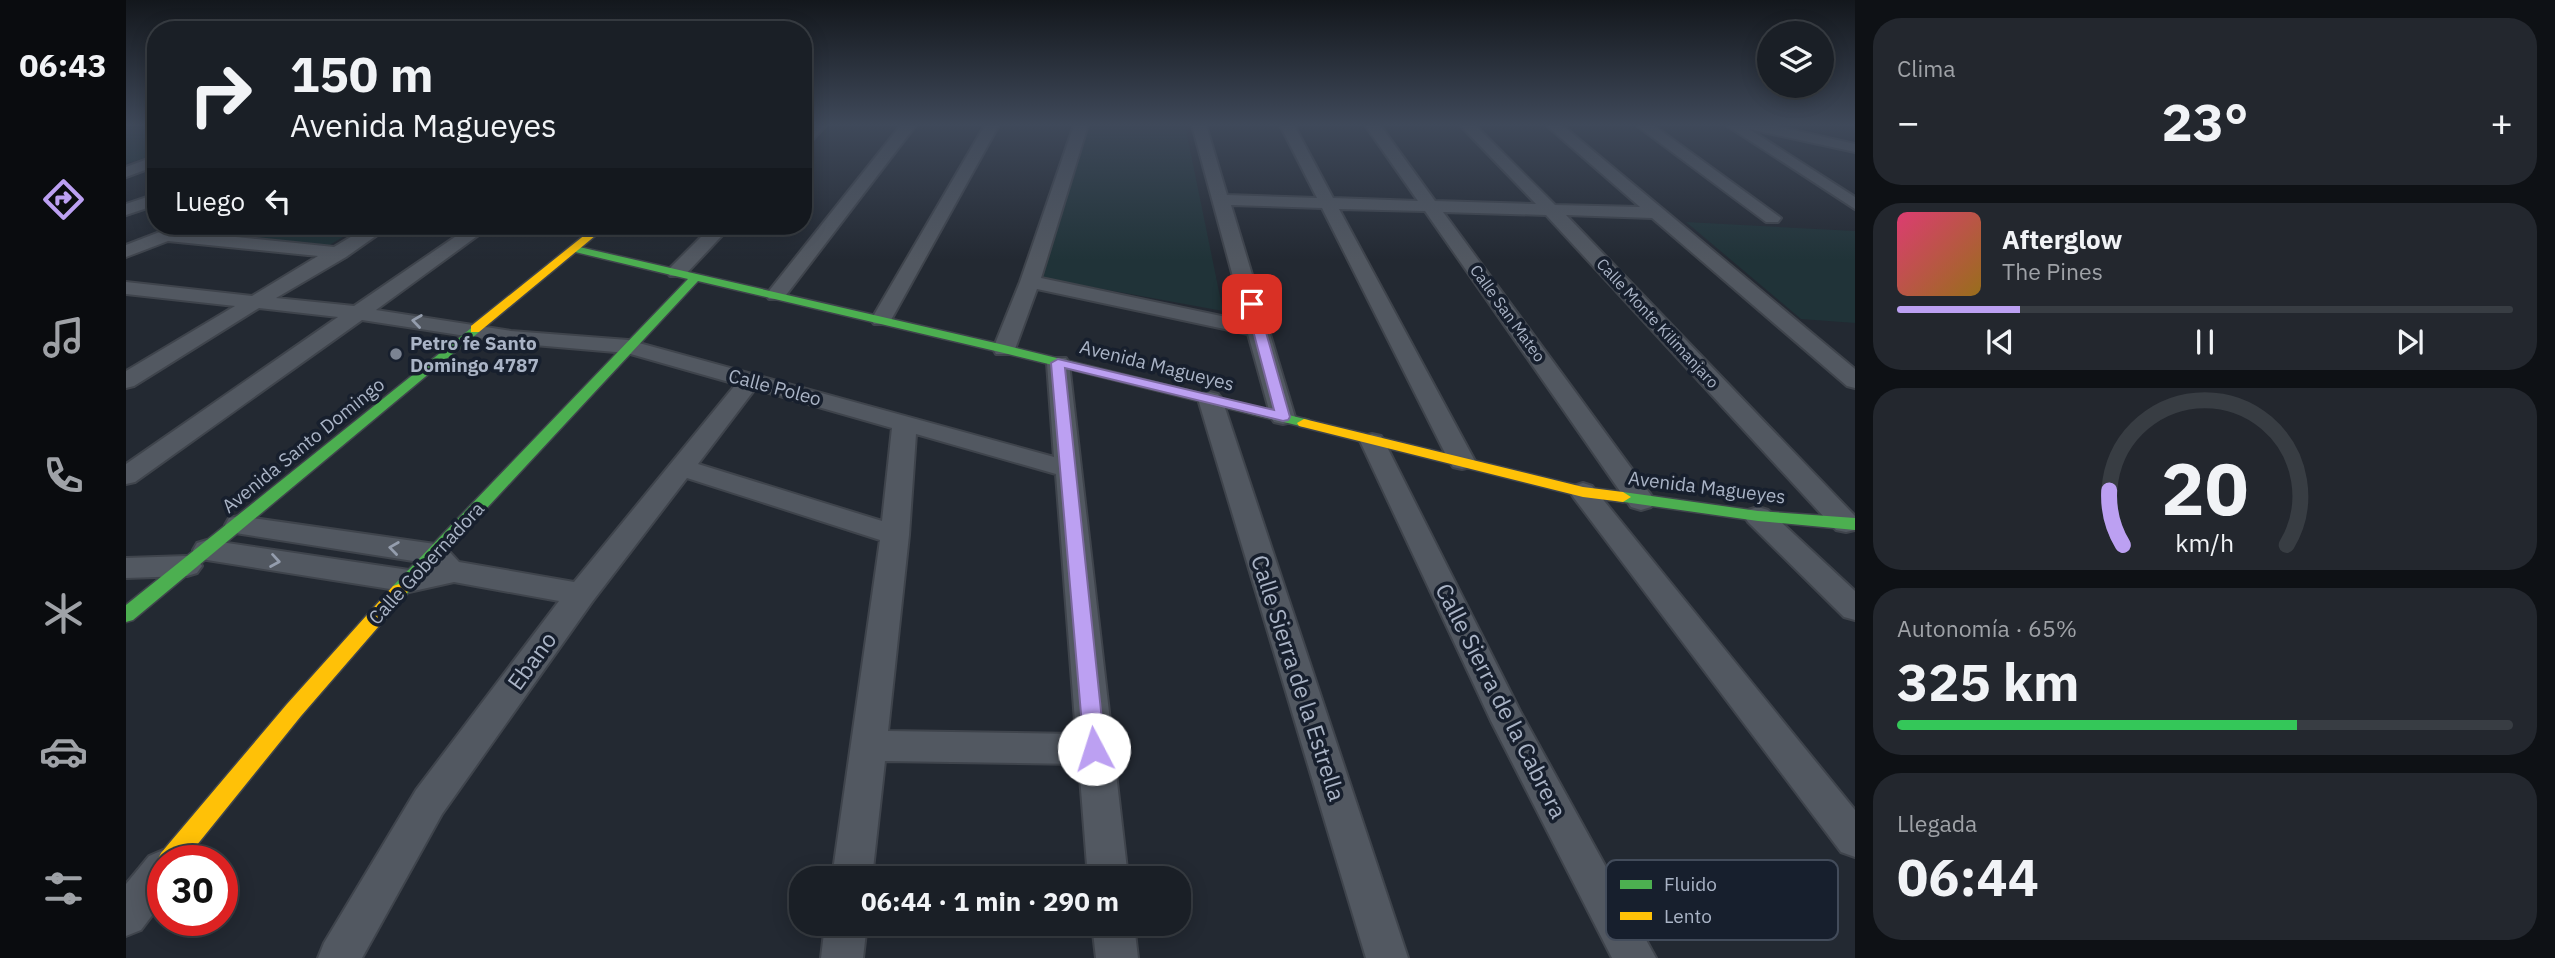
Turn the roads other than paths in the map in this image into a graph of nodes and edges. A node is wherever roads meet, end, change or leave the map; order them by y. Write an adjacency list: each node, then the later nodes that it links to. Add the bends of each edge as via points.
1 (874, 170): 32 (street)
2 (967, 170): 35 (street)
3 (1066, 170): 30 (street)
4 (1213, 170): 11 (street)
5 (1310, 170): 13 (street)
6 (1404, 170): 15 (street, Calle San Mateo)
7 (1511, 170): 16 (street, Calle Monte Kilimanjaro)
8 (1606, 170): 18 (street)
9 (1705, 170): 19 (street)
10 (1802, 170): 14 (street)
11 (1222, 200): 13 (street); 37 (street)
12 (147, 202): 17 (street)
13 (1328, 203): 15 (street); 50 (street)
14 (1855, 204)
15 (1430, 205): 16 (street); 55 (street, Calle San Mateo)
16 (1549, 208): 18 (street); 57 (street, Calle Monte Kilimanjaro)
17 (126, 210)
18 (1657, 213): 45 (street)
19 (1772, 218)
20 (166, 235): 26 (street); 27 (street)
21 (367, 235): 27 (street)
22 (471, 235): 34 (street)
23 (591, 235): 25 (street, Avenida Santo Domingo)
24 (713, 235): 28 (street)
25 (575, 249): 28 (street, Avenida Magueyes); 36 (street, Avenida Santo Domingo)
26 (126, 251)
27 (339, 253): 33 (street)
28 (677, 272): 29 (street, Avenida Magueyes)
29 (696, 277): 32 (street, Avenida Magueyes); 38 (street, Calle Gobernadora)
30 (1030, 282): 37 (street); 39 (street)
31 (126, 288): 33 (street)
32 (776, 295): 35 (street, Avenida Magueyes)
33 (257, 302): 34 (street); 41 (street)
34 (357, 313): 36 (street, Calle Poleo, one-way to 34); 53 (street)
35 (881, 320): 39 (street, Avenida Magueyes)
36 (477, 330): 38 (street, Calle Poleo); 58 (street, Avenida Santo Domingo)
37 (1260, 330): 47 (street)
38 (628, 348): 44 (street, Calle Poleo); 61 (street, Calle Gobernadora)
39 (1004, 349): 42 (street, Avenida Magueyes)
40 (126, 359): 41 (street)
41 (156, 363): 43 (street)
42 (1058, 363): 46 (street, Avenida Magueyes); 52 (street)
43 (126, 381)
44 (750, 381): 48 (street, Calle Poleo); 51 (street, Ebano)
45 (1855, 381)
46 (1210, 399): 47 (street, Avenida Magueyes); 82 (street, Calle Sierra de la Estrella)
47 (1283, 417): 49 (street, Avenida Magueyes)
48 (905, 423): 52 (street, Calle Poleo); 59 (street)
49 (1372, 441): 50 (street, Avenida Magueyes); 74 (street, Calle Sierra de la Cabrera, via 1508,721)
50 (1462, 461): 54 (street, Avenida Magueyes)
51 (680, 467): 59 (street); 64 (street, Ebano)
52 (1069, 469): 68 (street)
53 (126, 476)
54 (1583, 492): 55 (street, Avenida Magueyes); 69 (street)
55 (1641, 501): 56 (street, Avenida Magueyes)
56 (1758, 516): 57 (street, Avenida Magueyes); 65 (street)
57 (1851, 524)
58 (239, 525): 60 (street, Avenida Santo Domingo); 61 (street, one-way to 58)
59 (895, 535): 67 (street)
60 (197, 558): 62 (street); 63 (street, one-way to 63); 66 (street, Avenida Santo Domingo)
61 (445, 563): 63 (street); 64 (street)
62 (126, 568)
63 (410, 581): 70 (street, Calle Gobernadora, via 243,768)
64 (581, 594): 79 (street, Ebano, via 429,802)
65 (1855, 609)
66 (126, 615)
67 (868, 746): 68 (street); 71 (street)
68 (1094, 749): 72 (street)
69 (1855, 839)
70 (182, 845)
71 (853, 866)
72 (1107, 866)
73 (147, 889): 75 (street)
74 (1606, 904)
75 (126, 916)
76 (845, 936): 80 (street)
77 (1114, 936): 81 (street)
78 (1625, 940): 83 (street, Calle Sierra de la Cabrera)
79 (339, 958)
80 (842, 958)
81 (1116, 958)
82 (1387, 958)
83 (1635, 958)

